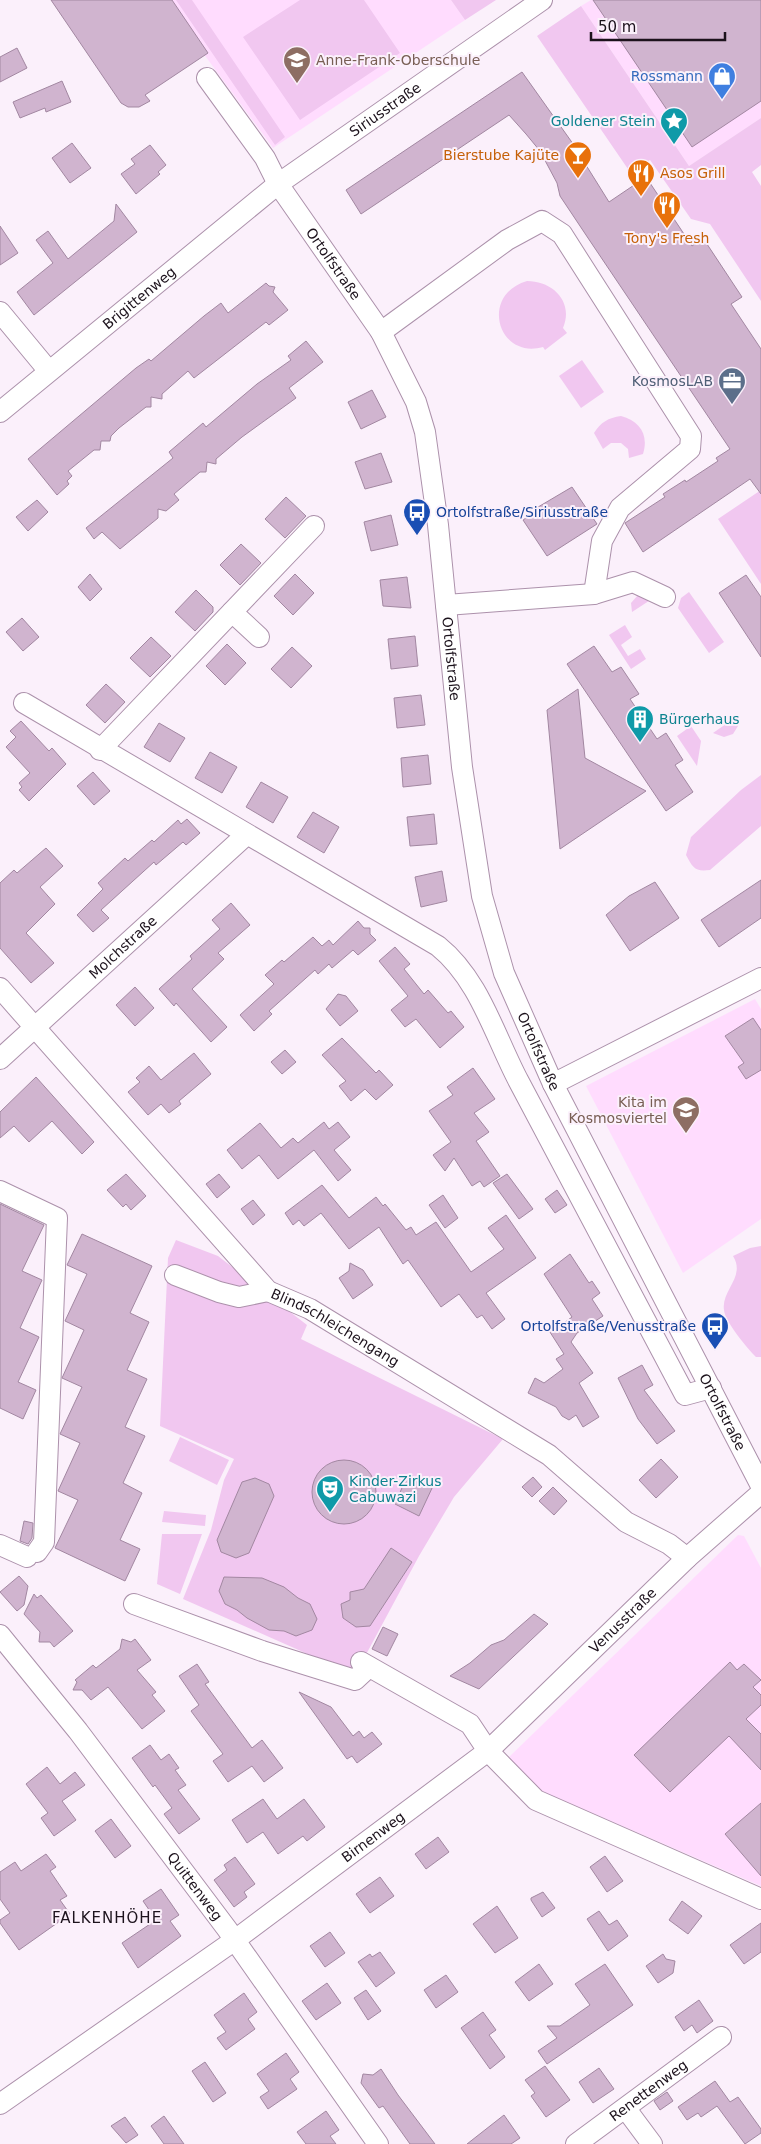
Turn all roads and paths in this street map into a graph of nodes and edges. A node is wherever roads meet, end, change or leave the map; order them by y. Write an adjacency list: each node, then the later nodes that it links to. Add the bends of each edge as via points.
1 (542, 0): 3 (street, Siriusstraße)
2 (207, 78): 3 (street, Ortolfstraße, via 265,158)
3 (278, 184): 5 (street, Ortolfstraße); 6 (street, Brigittenweg)
4 (0, 312): 6 (street)
5 (382, 332): 9 (street, via 507,240 542,221 562,234 691,436 690,449 620,508 602,540); 11 (street, Ortolfstraße, via 416,402 425,432)
6 (48, 370): 7 (street, Brigittenweg)
7 (0, 412)
8 (314, 526): 12 (street)
9 (594, 594): 10 (street, Ortolfstraße, via 632,582); 11 (street, Ortolfstraße)
10 (665, 597)
11 (446, 605): 20 (street, Ortolfstraße, via 462,768 482,896 504,972)
12 (232, 612): 13 (street); 15 (street)
13 (259, 637)
14 (24, 703): 15 (street)
15 (100, 750): 16 (street)
16 (246, 834): 19 (street, Molchstraße); 22 (street, via 438,946 454,959 468,977)
17 (761, 978): 23 (street)
18 (0, 988): 19 (street, Blindschleichengang)
19 (35, 1026): 21 (street, Molchstraße); 26 (street, Blindschleichengang)
20 (536, 1048): 22 (street); 23 (street, Ortolfstraße)
21 (0, 1059)
22 (509, 1063): 27 (street, via 685,1395)
23 (553, 1084): 27 (street, Ortolfstraße)
24 (0, 1191): 30 (street, via 57,1218 44,1542 32,1555)
25 (175, 1275): 26 (street, via 239,1297)
26 (268, 1291): 31 (street, Blindschleichengang, via 310,1309 549,1455 626,1522)
27 (711, 1388): 28 (street, Ortolfstraße)
28 (761, 1486)
29 (761, 1493): 31 (street, Venusstraße)
30 (0, 1545)
31 (687, 1558): 34 (street, Venusstraße)
32 (134, 1604): 34 (street, via 262,1651 355,1680 365,1665 470,1724)
33 (0, 1635): 36 (street, Quittenweg, via 78,1731)
34 (488, 1751): 35 (street, via 536,1800); 36 (street, Birnenweg)
35 (761, 1899)
36 (235, 1940): 38 (street, Birnenweg); 40 (street, Quittenweg)
37 (721, 2037): 39 (street, Renettenweg, via 631,2102)
38 (0, 2104)
39 (626, 2109): 41 (street, Renettenweg); 42 (street)
40 (378, 2144)
41 (576, 2144)
42 (652, 2144)

